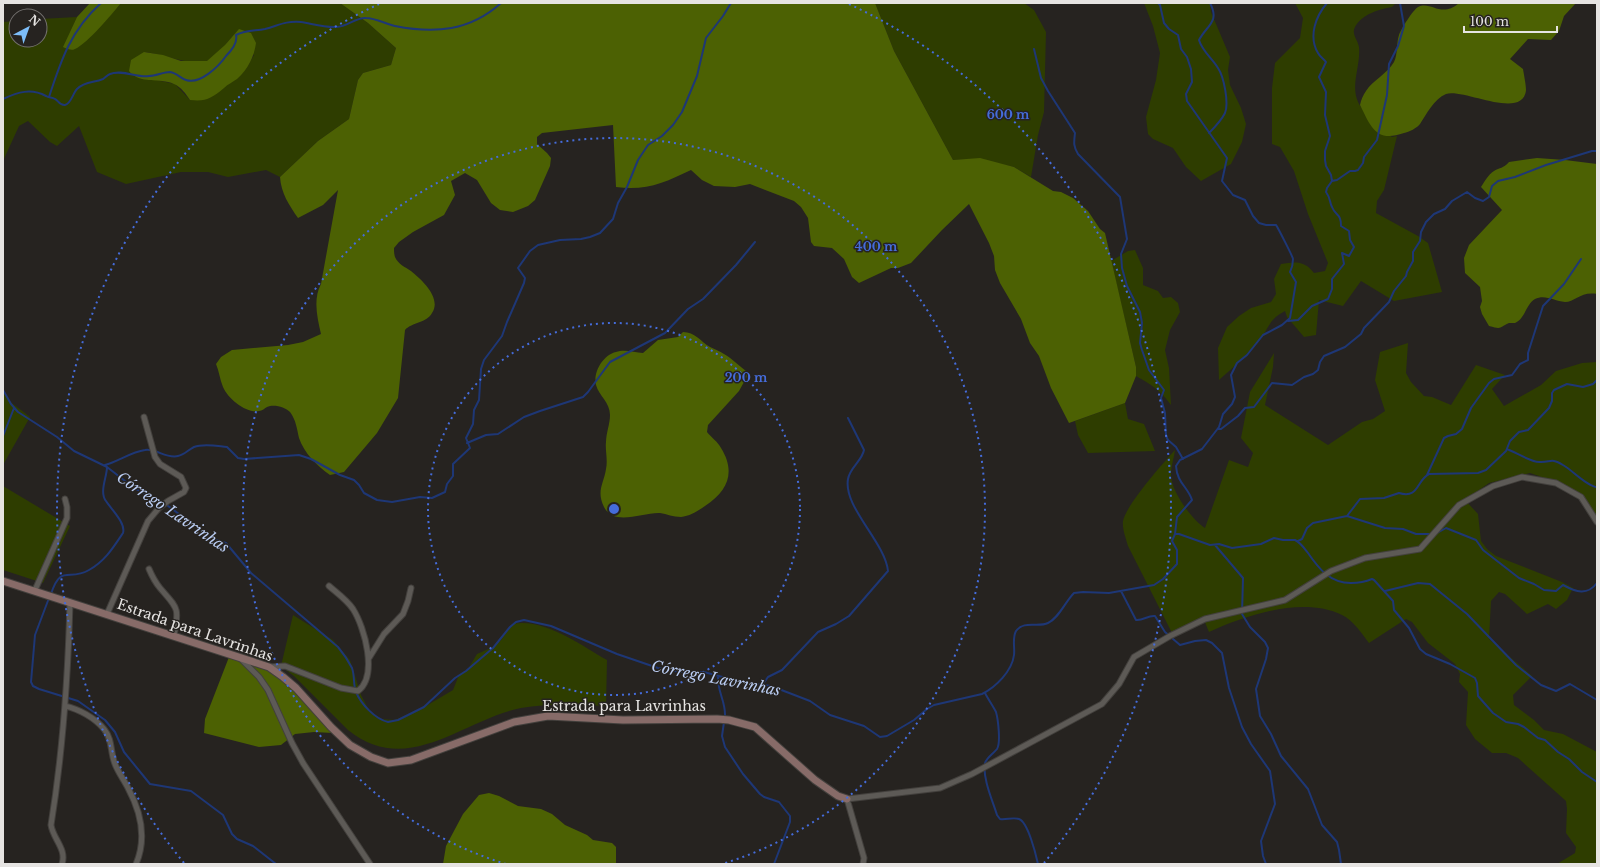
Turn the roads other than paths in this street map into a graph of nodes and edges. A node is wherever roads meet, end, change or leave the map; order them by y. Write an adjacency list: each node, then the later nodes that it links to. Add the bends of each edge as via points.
1 (144, 417): 10 (street, via 155,457 160,464 181,477 186,488 184,492 159,508 148,521)
2 (65, 499): 8 (street, via 67,518)
3 (1597, 522): 16 (street, via 1581,497 1556,483 1522,477 1493,486 1458,505 1420,549 1365,558 1331,571 1285,600 1205,619 1170,636 1134,657 1120,684 1102,704 972,774 940,788)
4 (149, 569): 11 (street, via 157,585 175,606 177,619)
5 (3, 580): 8 (street, Estrada para Lavrinhas)
6 (329, 586): 13 (street, via 354,610 366,642)
7 (411, 588): 13 (street, via 403,614 381,638)
8 (35, 590): 9 (street, Estrada para Lavrinhas)
9 (70, 602): 10 (street, Estrada para Lavrinhas); 15 (street)
10 (107, 614): 11 (street, Estrada para Lavrinhas)
11 (174, 635): 12 (street, Estrada para Lavrinhas)
12 (238, 656): 14 (street, Estrada para Lavrinhas); 19 (street, via 268,690 292,743)
13 (368, 658): 14 (street, via 366,679 358,691 341,688 285,666)
14 (269, 667): 16 (street, Estrada para Lavrinhas, via 296,688 350,745 388,763 411,760 514,722 548,716 623,720 729,720 755,727 814,780)
15 (65, 706): 17 (street, via 63,742 51,825 63,851); 18 (street, via 87,715 108,735 115,765 135,802 141,821 142,843)
16 (847, 799): 20 (street, via 864,858)
17 (62, 864)
18 (136, 864)
19 (370, 864)
20 (863, 864)

